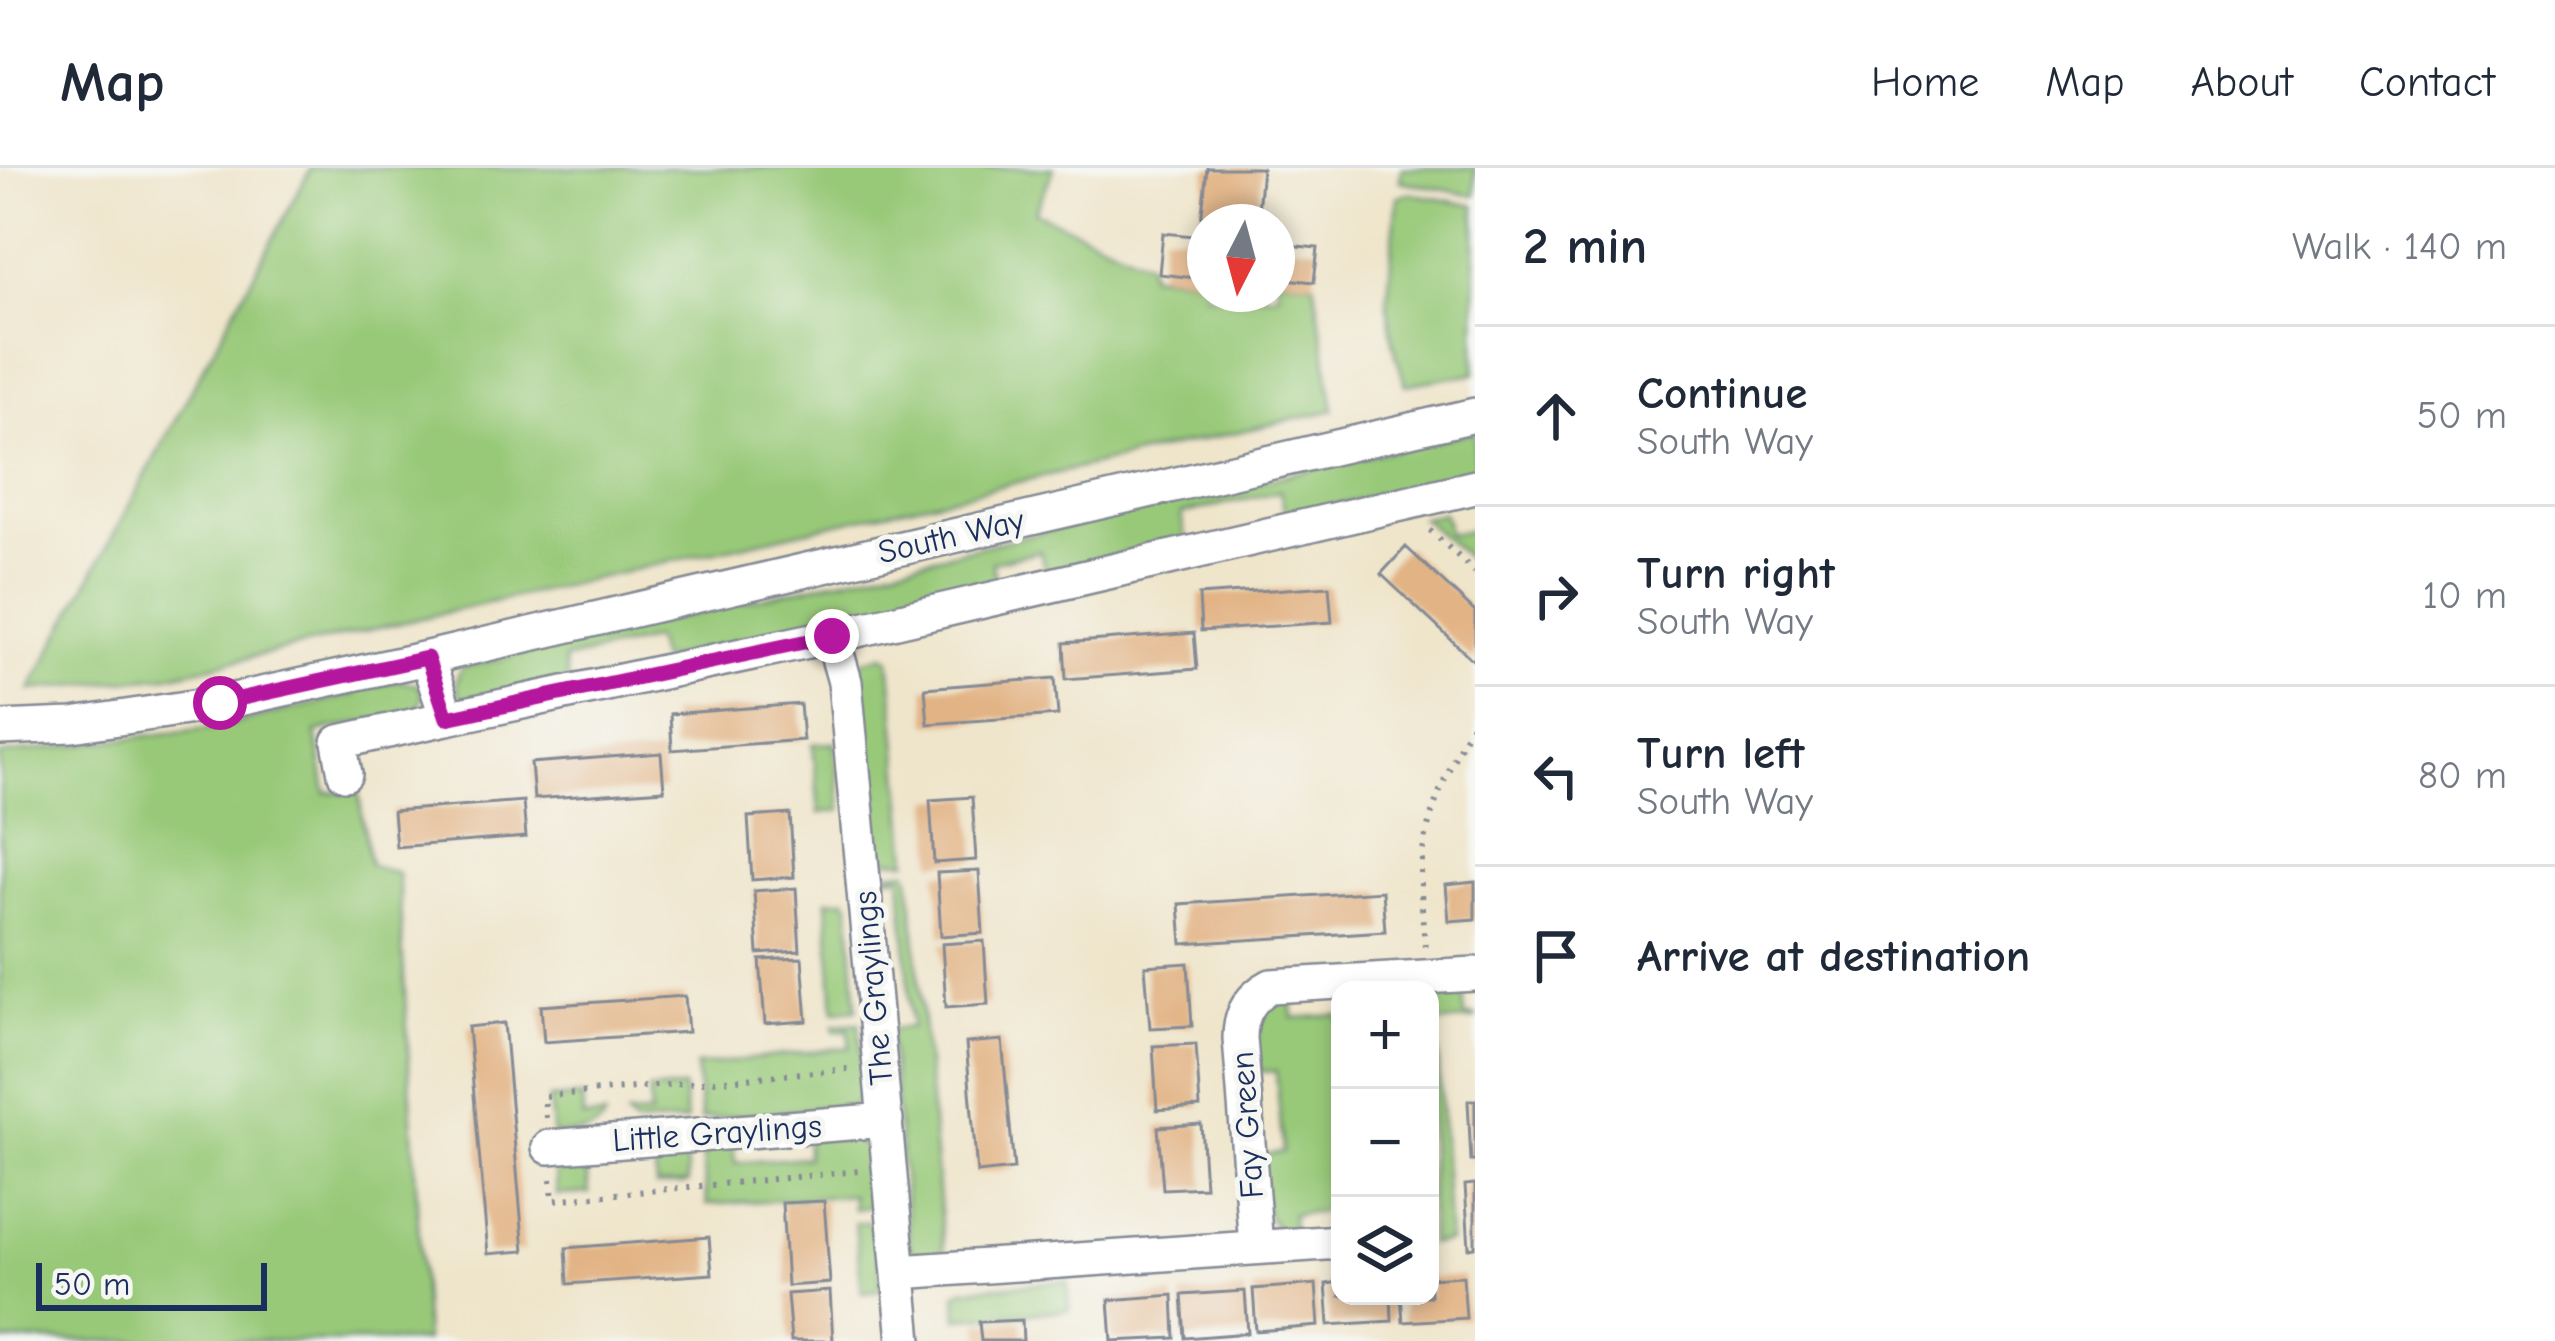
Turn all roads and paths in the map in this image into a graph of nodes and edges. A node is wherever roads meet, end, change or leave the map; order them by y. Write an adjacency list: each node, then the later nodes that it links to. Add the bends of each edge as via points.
1 (1475, 415): 6 (street, South Way)
2 (1475, 487): 5 (street)
3 (1429, 529): 4 (path)
4 (1475, 572)
5 (832, 636): 7 (street); 15 (street, The Graylings, via 845,682)
6 (427, 658): 7 (street); 9 (street, South Way, via 220,703)
7 (447, 718): 10 (street, via 339,742)
8 (1475, 719): 11 (path, via 1426,835)
9 (0, 728)
10 (345, 774)
11 (1426, 961)
12 (1475, 974): 13 (street, Fay Green)
13 (1418, 981)
14 (1331, 985): 18 (street, Fay Green, via 1271,986 1252,999 1240,1023)
15 (886, 1120): 16 (street, Little Graylings); 19 (street, The Graylings)
16 (549, 1147)
17 (1331, 1243): 18 (street, Fay Green)
18 (1256, 1247): 19 (street, Fay Green)
19 (899, 1272): 20 (street, The Graylings)
20 (905, 1341)

